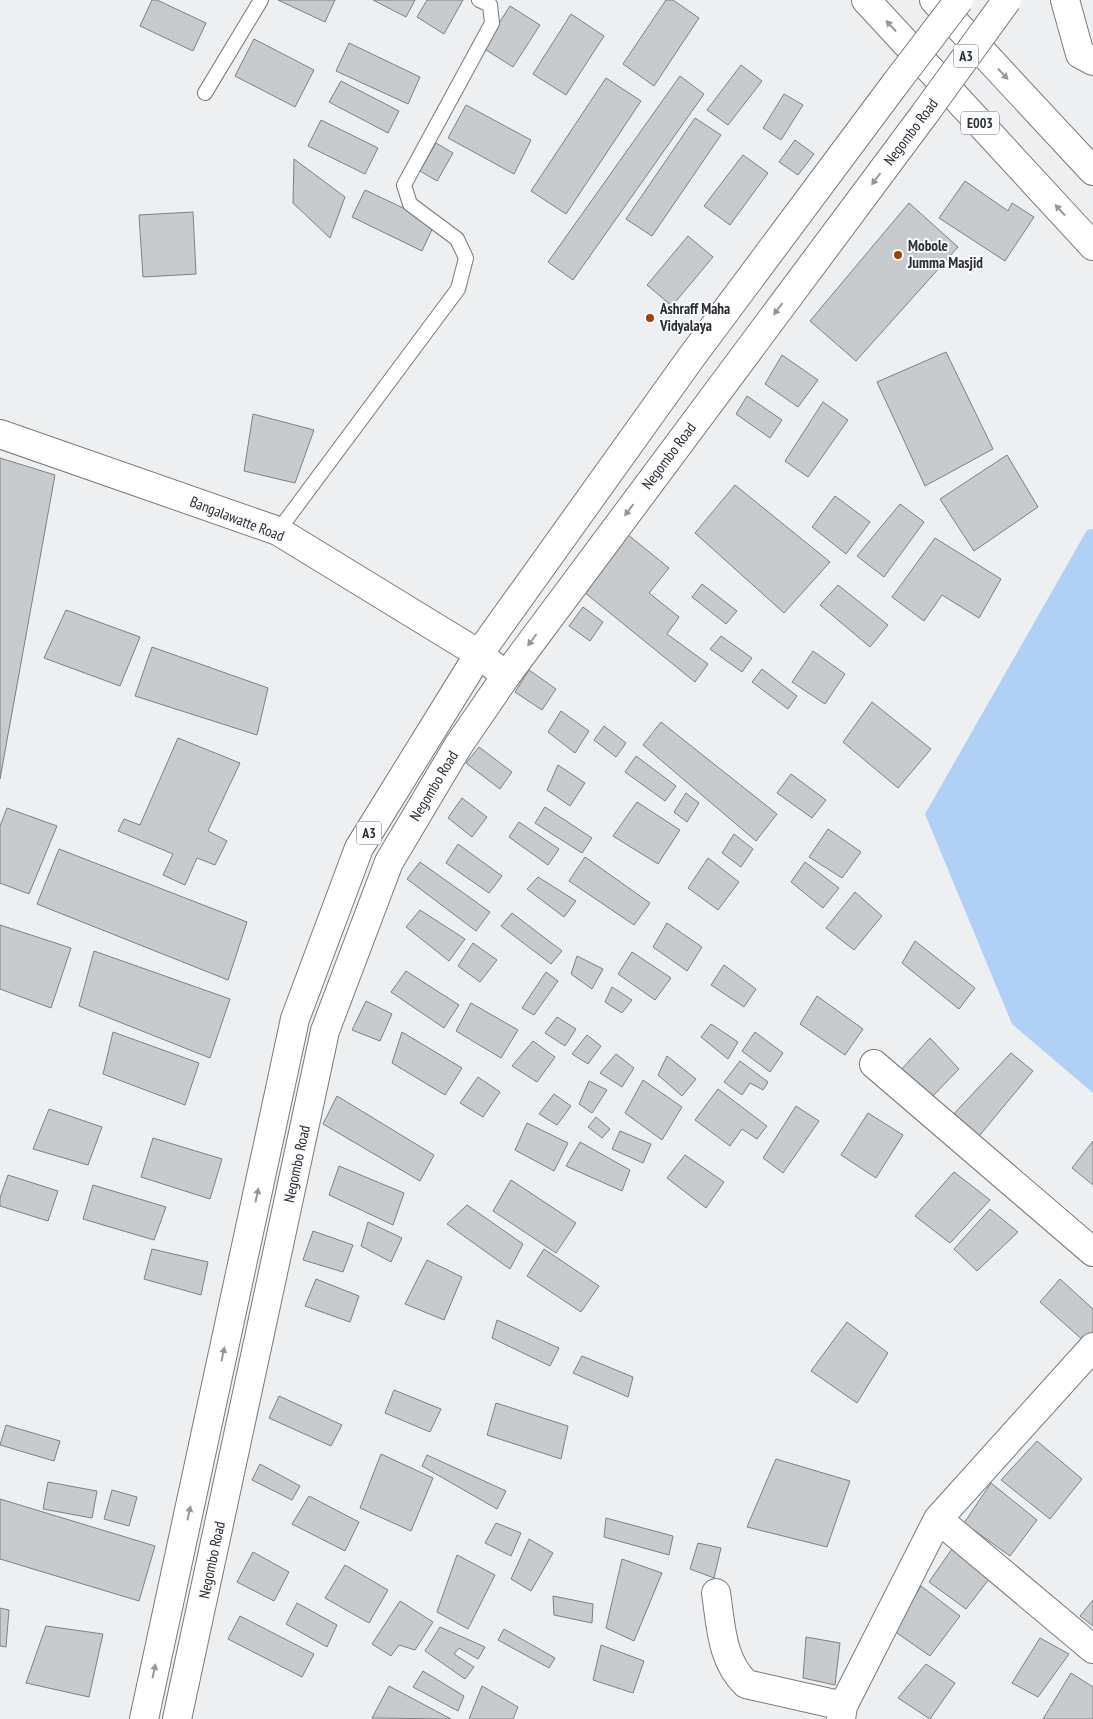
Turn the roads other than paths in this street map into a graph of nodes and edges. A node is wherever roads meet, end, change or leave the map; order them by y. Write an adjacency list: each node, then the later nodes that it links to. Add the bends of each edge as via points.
1 (261, 0): 9 (lane)
2 (479, 0): 13 (lane, via 490,6 492,23 404,185 410,204 457,240 466,258 458,289)
3 (866, 0): 11 (main road, E003, one-way to 3)
4 (934, 0): 10 (main road, one-way to 10)
5 (959, 0): 14 (main road, Negombo Road / A3, bridge, via 690,359)
6 (1007, 0): 15 (main road, Negombo Road / A3, one-way to 15, bridge)
7 (1065, 0): 8 (main road, via 1080,54)
8 (1093, 61)
9 (205, 93)
10 (1093, 171)
11 (1093, 246)
12 (0, 434): 13 (main road, Bangalawatte Road)
13 (278, 531): 14 (main road, Bangalawatte Road)
14 (479, 654): 15 (main road, Bangalawatte Road); 23 (main road, Negombo Road / A3, one-way to 14, via 295,1019 359,848)
15 (506, 676): 24 (main road, Negombo Road / A3, via 458,746 389,862 325,1031)
16 (874, 1064): 17 (main road)
17 (1093, 1252)
18 (1088, 1362): 19 (main road)
19 (938, 1519): 21 (main road); 22 (main road)
20 (716, 1593): 22 (main road, via 724,1649 735,1674 746,1684)
21 (1093, 1648)
22 (842, 1712)
23 (144, 1719)
24 (177, 1719)

